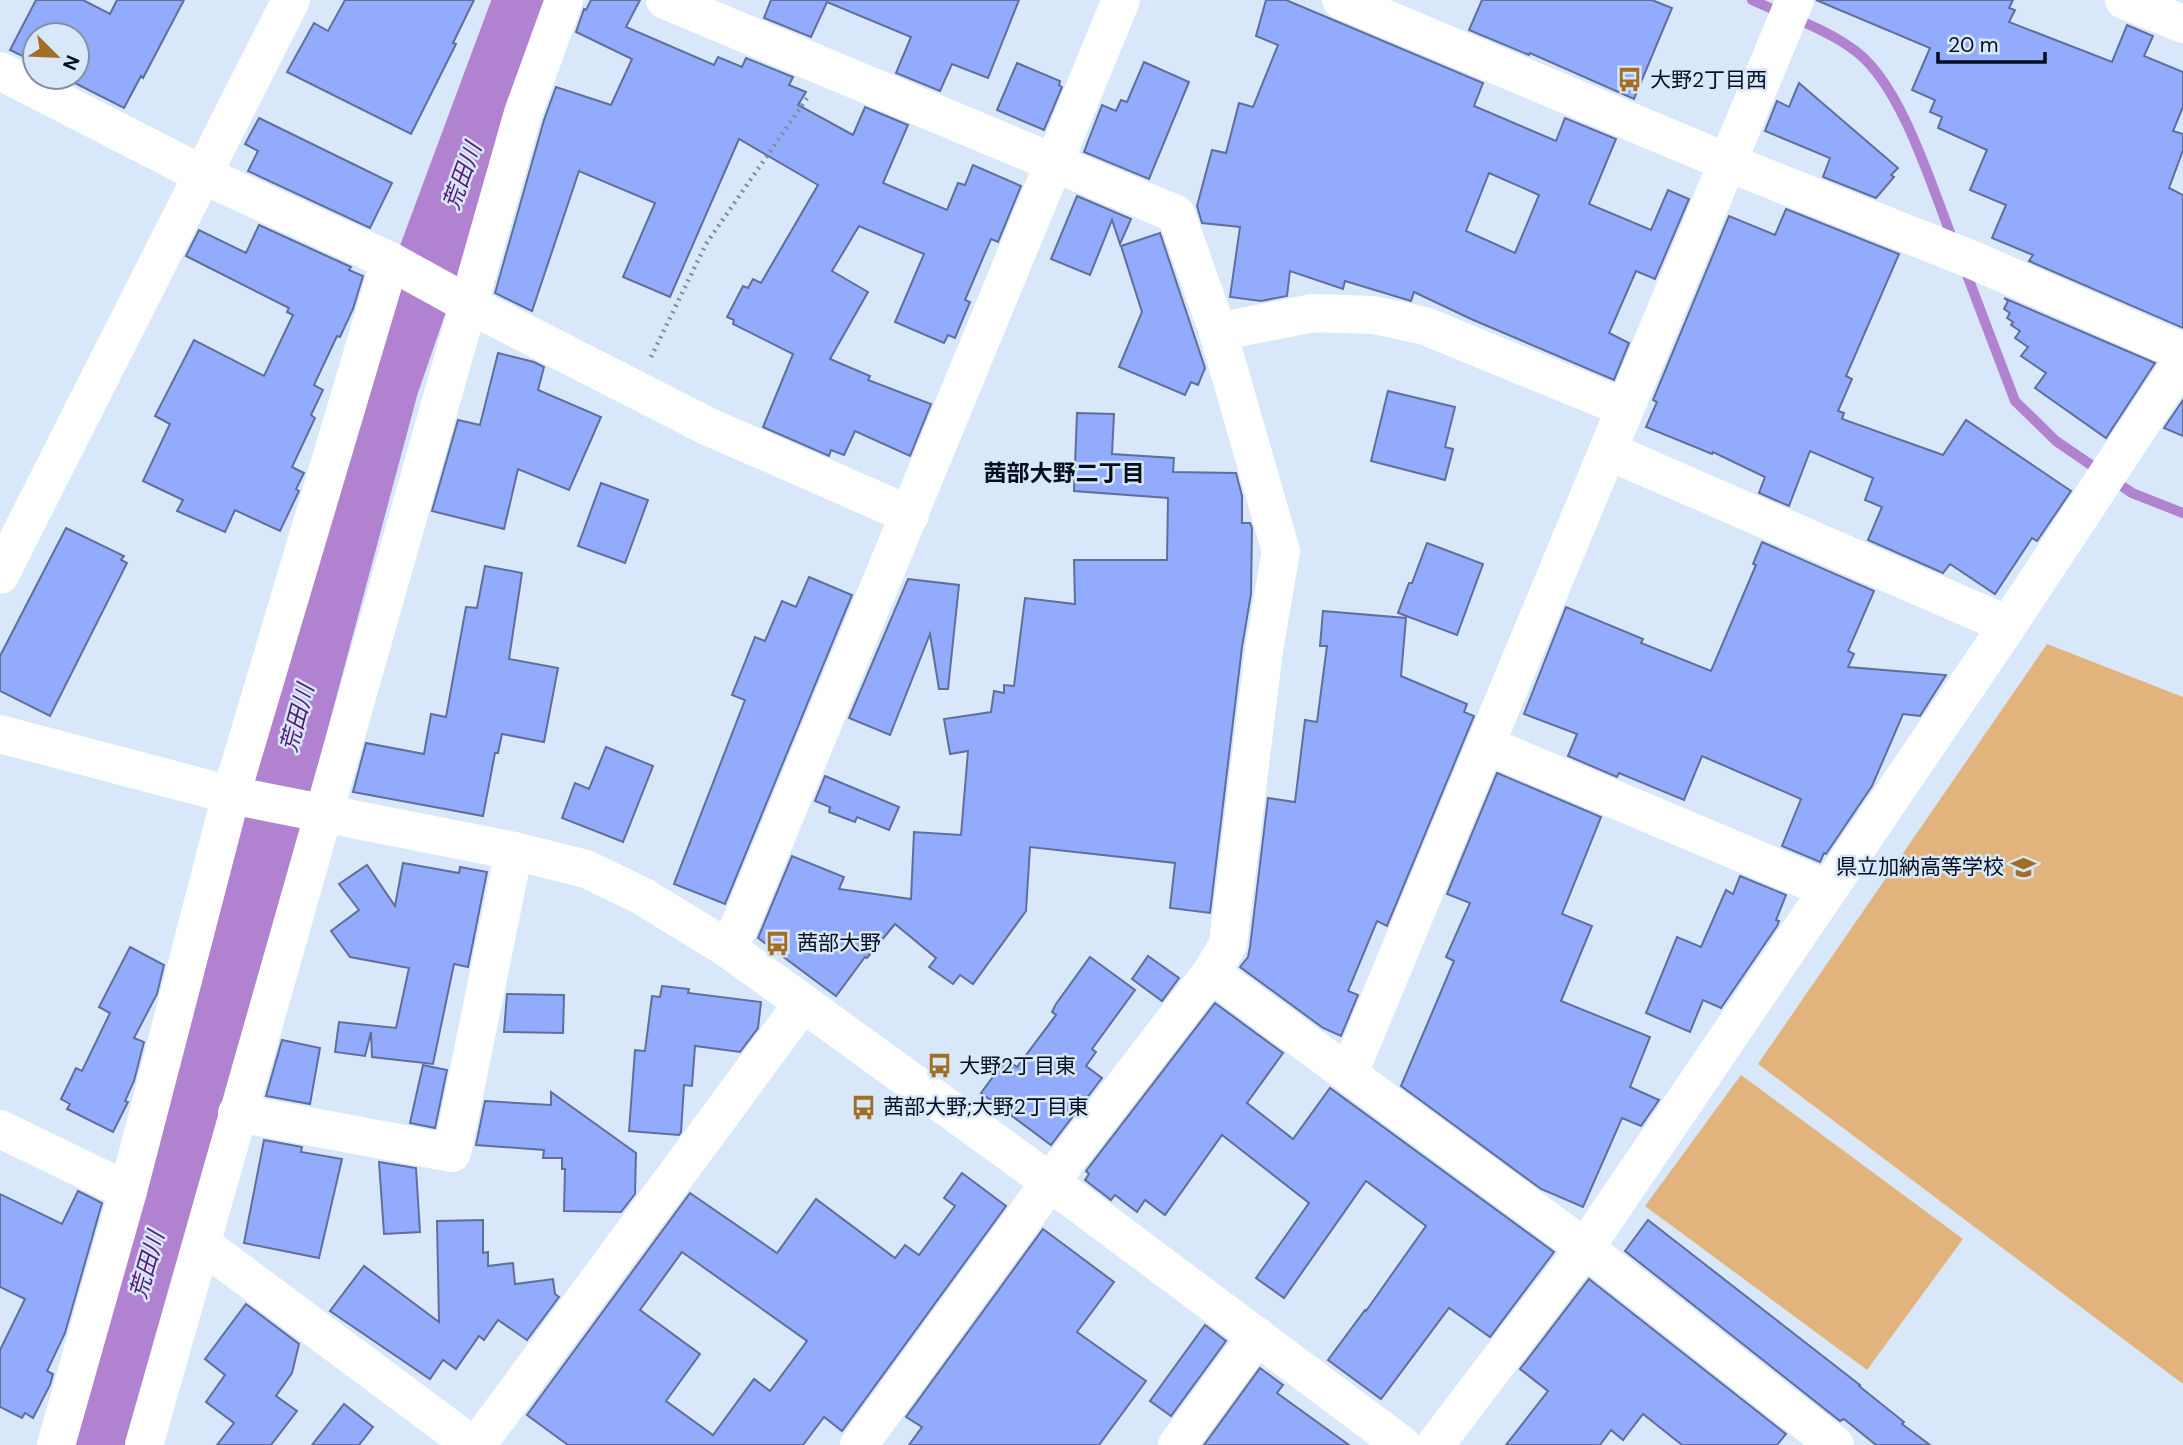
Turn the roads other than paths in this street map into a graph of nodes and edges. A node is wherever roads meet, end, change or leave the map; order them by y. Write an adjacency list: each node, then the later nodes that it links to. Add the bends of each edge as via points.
1 (291, 0): 12 (street)
2 (564, 0): 14 (street, via 523,113)
3 (665, 0): 10 (street)
4 (1121, 0): 10 (street)
5 (1342, 0): 11 (street)
6 (1795, 0): 11 (street)
7 (2124, 0): 8 (street)
8 (2183, 24)
9 (0, 71): 12 (street)
10 (1055, 163): 15 (street, via 1176,214); 20 (street)
11 (1729, 163): 16 (street, via 1975,261); 18 (street)
12 (203, 175): 13 (street); 21 (street)
13 (390, 261): 14 (street); 25 (street)
14 (468, 304): 20 (street, via 708,426); 26 (street)
15 (1218, 332): 18 (street, via 1313,313 1374,315 1425,326); 30 (street, via 1281,551 1264,650 1228,944)
16 (2183, 352)
17 (2183, 360): 22 (street)
18 (1625, 408): 19 (street)
19 (1608, 450): 22 (street); 24 (street)
20 (910, 514): 29 (street)
21 (0, 575)
22 (2006, 628): 28 (street)
23 (0, 734): 25 (street)
24 (1486, 745): 28 (street); 32 (street)
25 (231, 795): 26 (street); 36 (street)
26 (323, 813): 27 (street); 33 (street)
27 (514, 851): 29 (street, via 586,869); 33 (street, via 452,1153)
28 (1827, 889): 38 (street)
29 (727, 948): 31 (street)
30 (1211, 973): 32 (street); 35 (street)
31 (803, 1003): 35 (street); 42 (street)
32 (1349, 1073): 38 (street)
33 (237, 1113): 37 (street)
34 (0, 1129): 36 (street)
35 (1050, 1182): 39 (street); 43 (street)
36 (128, 1191): 40 (street)
37 (202, 1244): 41 (street); 42 (street)
38 (1585, 1248): 46 (street); 47 (street)
39 (1257, 1336): 44 (street); 45 (street)
40 (56, 1445)
41 (144, 1445)
42 (475, 1445)
43 (859, 1445)
44 (1177, 1445)
45 (1402, 1445)
46 (1435, 1445)
47 (1835, 1445)

